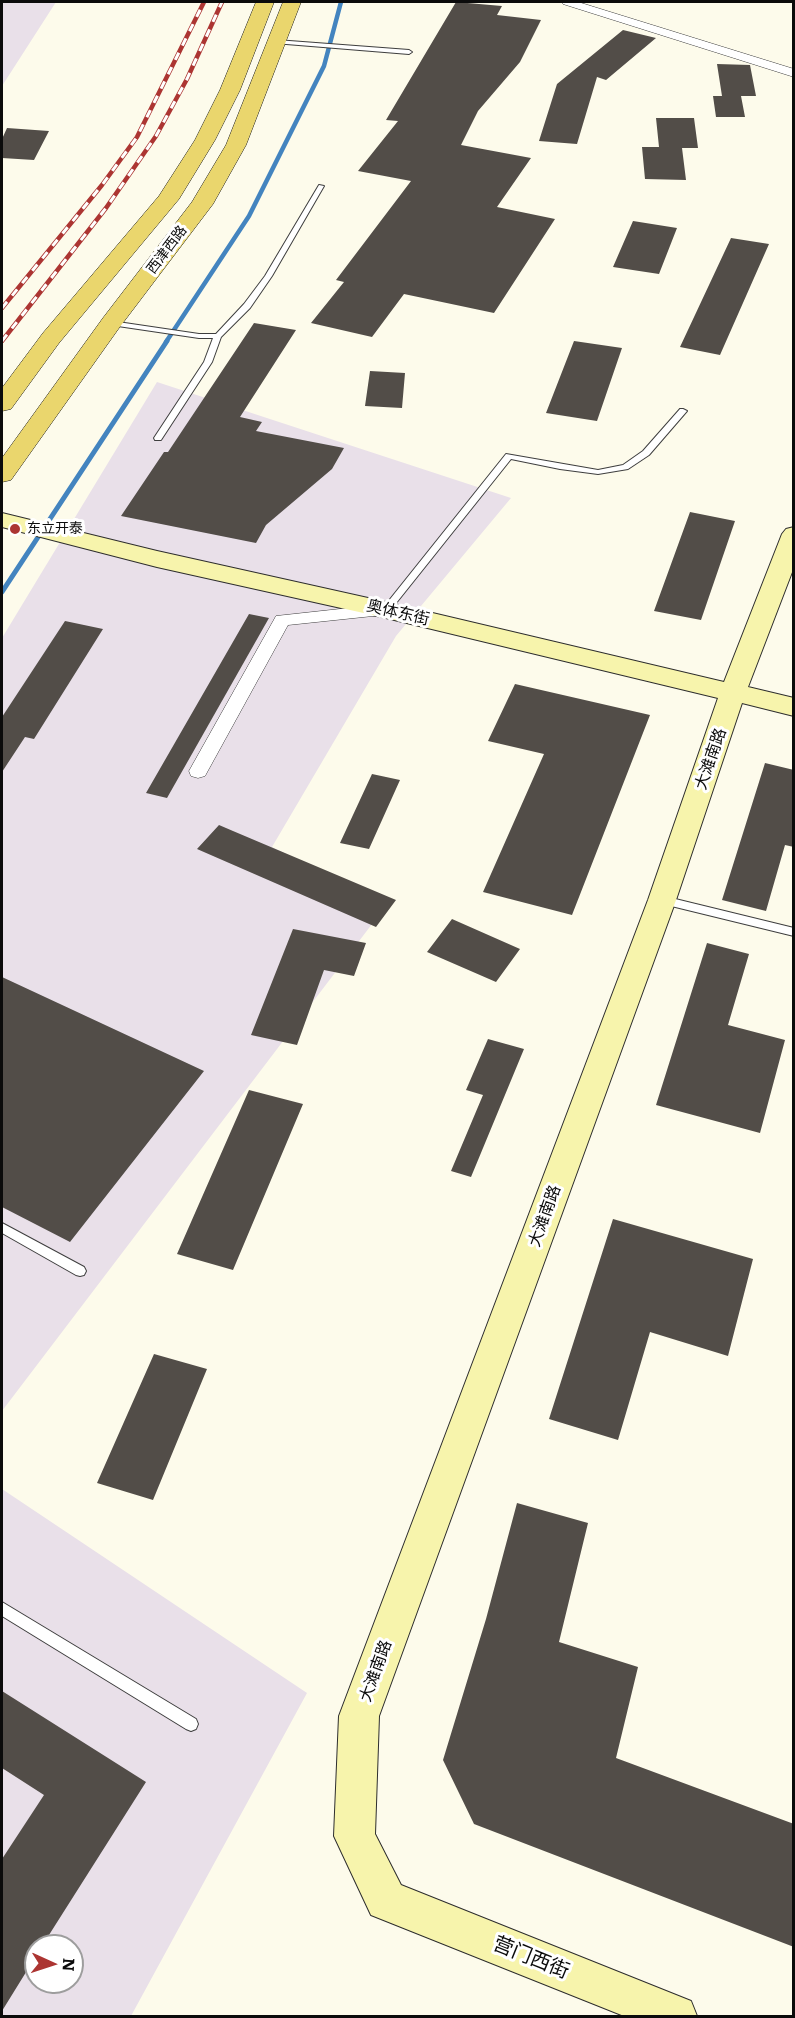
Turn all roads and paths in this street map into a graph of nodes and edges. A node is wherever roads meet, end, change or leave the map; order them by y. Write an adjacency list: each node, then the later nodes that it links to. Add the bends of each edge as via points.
1 (265, 2): 7 (main road, 西津西路)
2 (292, 2): 4 (main road, 西津西路)
3 (567, 2): 6 (street)
4 (276, 42): 5 (lane); 8 (main road, 西津西路)
5 (409, 52)
6 (794, 73)
7 (205, 140): 8 (main road); 12 (main road, 西津西路, via 168,199 51,338)
8 (236, 145): 10 (main road, 西津西路, via 202,204)
9 (321, 186): 11 (lane, via 268,276 247,306)
10 (111, 323): 11 (lane); 15 (main road, 西津西路)
11 (218, 336): 14 (lane, via 208,362)
12 (2, 404)
13 (683, 411): 18 (lane, via 646,453 625,467 598,472 509,456)
14 (158, 438)
15 (2, 475)
16 (5, 521): 18 (street, 奥体东街)
17 (794, 534): 19 (street, 大滩南路)
18 (386, 610): 19 (street, 奥体东街); 21 (street, via 282,620)
19 (733, 693): 20 (street, 奥体东街); 22 (street, 大滩南路)
20 (794, 707)
21 (198, 771)
22 (663, 900): 23 (lane); 28 (street, 大滩南路, via 359,1716 354,1836)
23 (794, 932)
24 (2, 1228): 25 (lane)
25 (80, 1271)
26 (2, 1609): 27 (lane)
27 (191, 1724)
28 (386, 1900): 29 (street, 营门西街)
29 (676, 2016)

